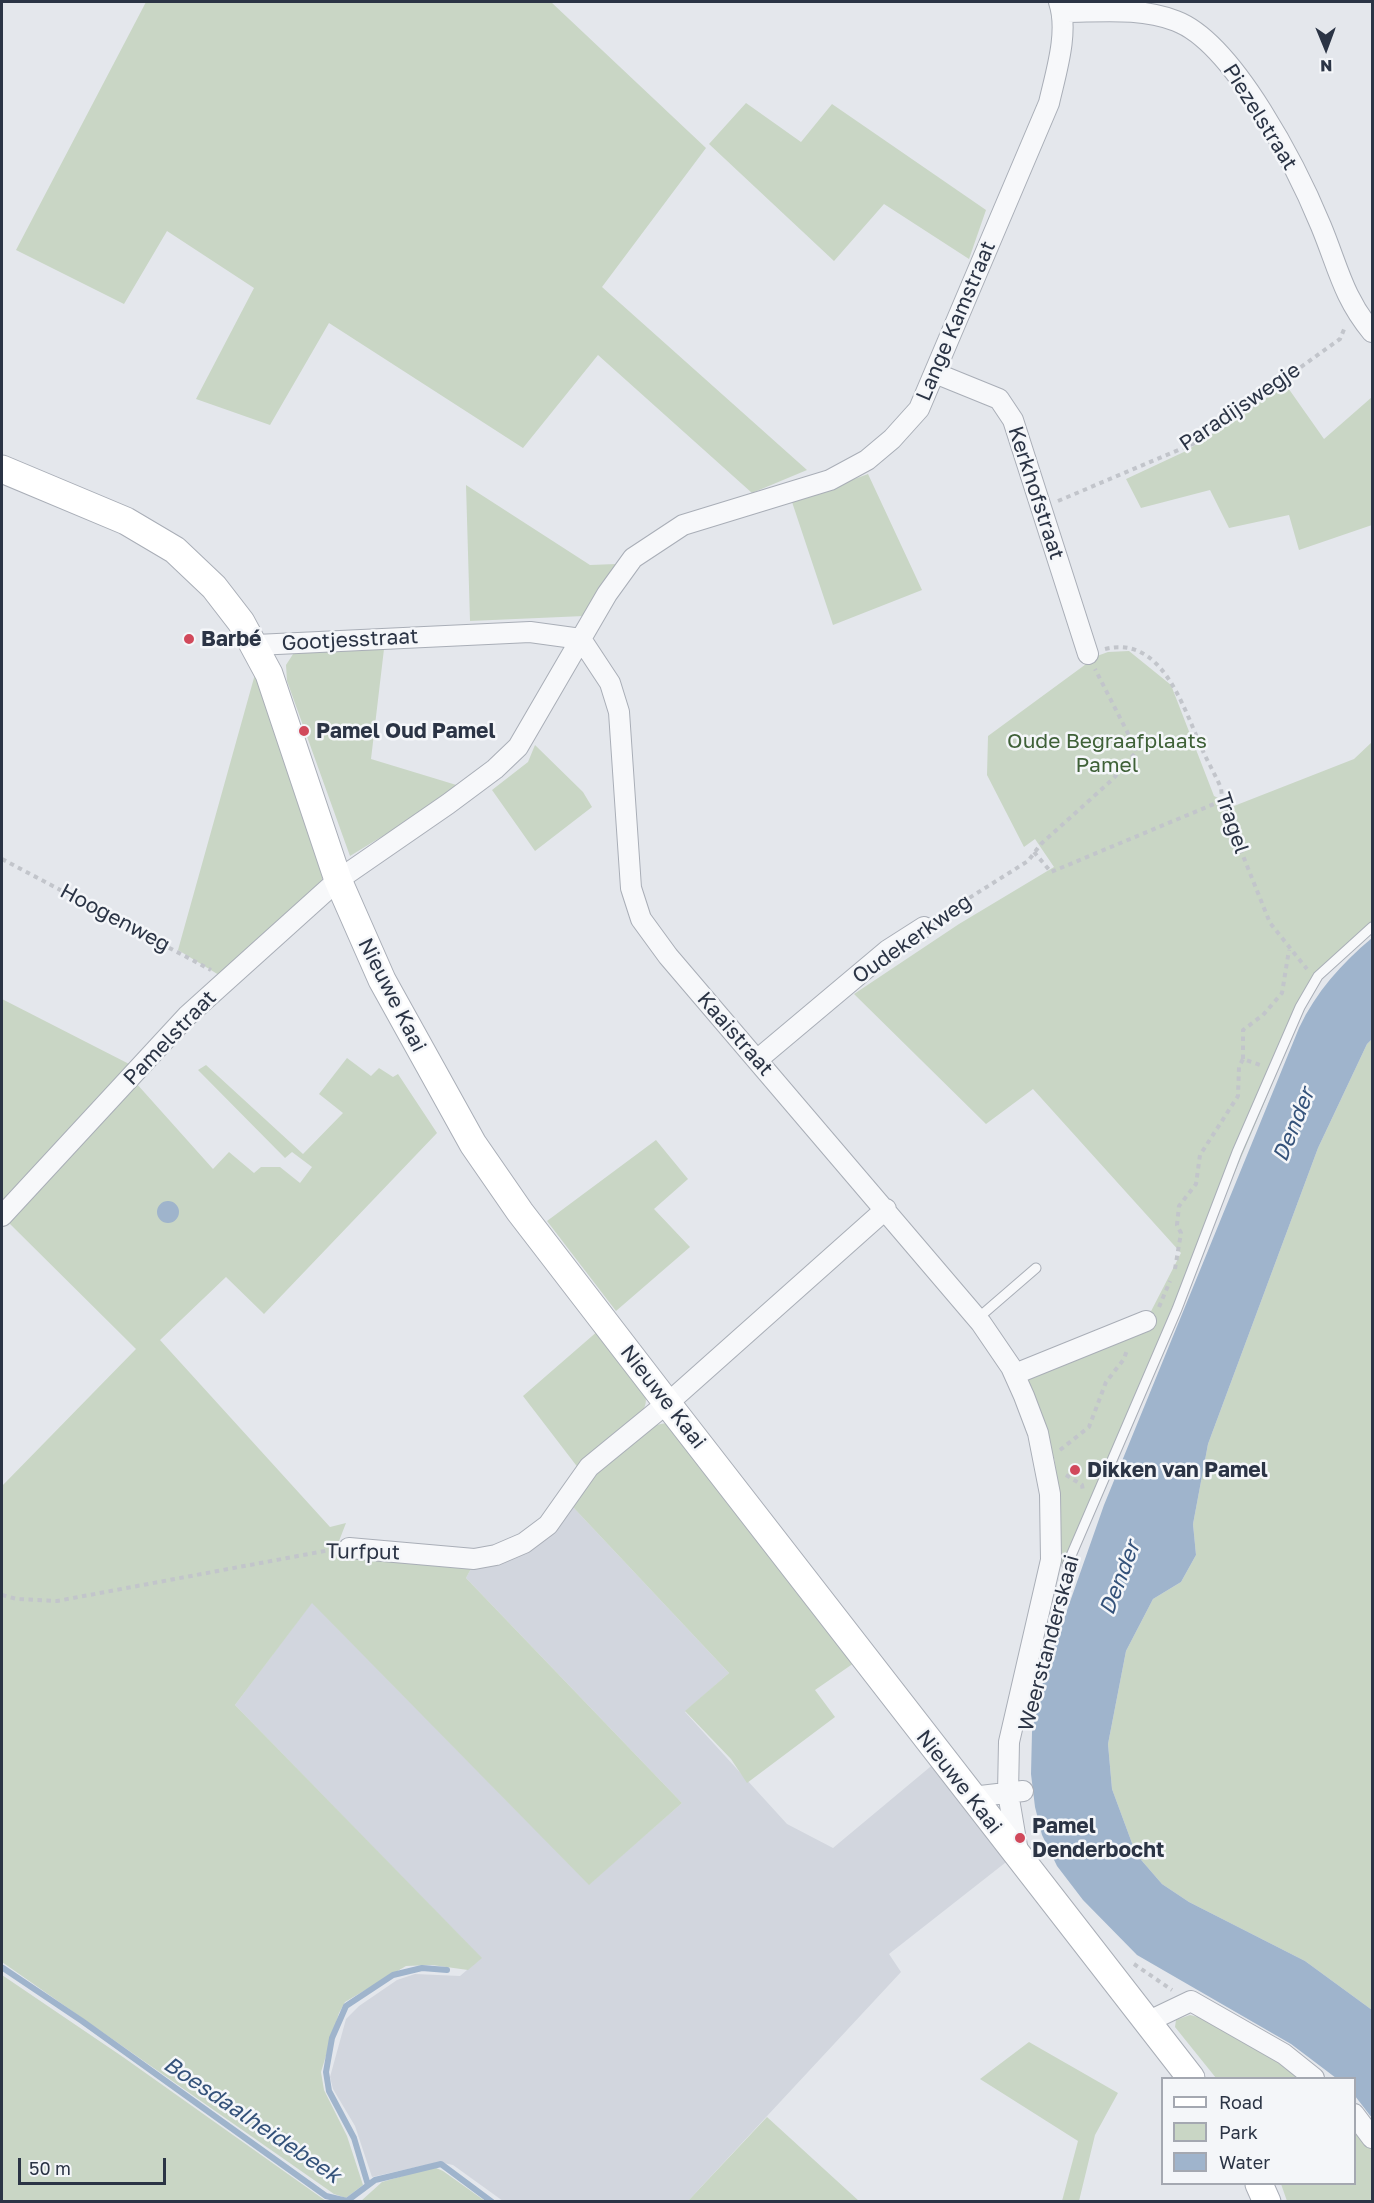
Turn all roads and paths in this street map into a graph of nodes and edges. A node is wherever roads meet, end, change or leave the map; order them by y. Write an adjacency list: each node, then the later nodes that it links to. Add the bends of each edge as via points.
1 (1061, 7): 2 (street, Piezelstraat, via 1141,12 1177,21 1210,43 1254,100 1310,197); 4 (street, Lange Kamstraat, via 1058,65 1049,103)
2 (1356, 312): 3 (street, Piezelstraat); 6 (path, Paradijswegje, via 1340,339 1195,443)
3 (1372, 332)
4 (935, 374): 6 (street, Kerkhofstraat, via 999,399 1013,420); 7 (street, Lange Kamstraat, via 919,409 867,460 830,480 683,525 654,542 633,558)
5 (2, 470): 8 (main road, Gootjesstraat, via 126,521 175,550 214,587)
6 (1041, 508): 9 (street, Kerkhofstraat)
7 (581, 639): 8 (street, Gootjesstraat, via 530,632); 13 (street, Lange Kamstraat, via 518,747 448,804); 20 (street, Kaaistraat, via 610,683 619,712 631,888 641,919)
8 (256, 645): 13 (main road, Nieuwe Kaai)
9 (1088, 654): 10 (path, Tragel, via 1114,647 1131,648 1148,657 1176,687 1221,788); 11 (path, Oudekerkweg, via 1137,751 1113,779)
10 (1223, 806): 11 (path, via 1214,804 1051,872); 16 (path, Tragel, via 1270,923)
11 (1034, 852): 14 (path, Oudekerkweg, via 1028,861)
12 (2, 859): 18 (path, Hoogenweg)
13 (344, 876): 18 (street, Pamelstraat); 30 (main road, Nieuwe Kaai, via 382,980 473,1144 520,1212)
14 (924, 927): 20 (street, Oudekerkweg, via 888,950)
15 (1372, 927): 17 (lane, Weerstanderskaai)
16 (1289, 950): 17 (path, Tragel); 19 (path, via 1282,993 1244,1030)
17 (1318, 976): 21 (lane, Weerstanderskaai)
18 (227, 980): 23 (street, Pamelstraat, via 187,1016)
19 (1243, 1059): 21 (path); 25 (path, via 1238,1096 1200,1155 1196,1184 1179,1206 1177,1225 1181,1233)
20 (757, 1060): 22 (street, Kaaistraat)
21 (1271, 1069): 35 (lane, Weerstanderskaai, via 1177,1309)
22 (886, 1209): 26 (street, Kaaistraat); 30 (street, Turfput)
23 (2, 1216)
24 (1036, 1268): 26 (lane)
25 (1176, 1268)
26 (977, 1319): 29 (street, Kaaistraat)
27 (1146, 1321): 29 (street)
28 (1127, 1350): 31 (path, via 1106,1382 1089,1427)
29 (1015, 1374): 37 (street, Kaaistraat, via 1047,1467 1052,1529 1051,1560 1009,1742)
30 (667, 1403): 34 (street, Turfput, via 589,1467 548,1525 524,1544 474,1559); 38 (main road, Nieuwe Kaai)
31 (1055, 1456)
32 (1058, 1470): 33 (path, via 1082,1485)
33 (1084, 1493)
34 (349, 1548): 36 (path, Turfput, via 270,1559 57,1601)
35 (1067, 1565)
36 (2, 1595)
37 (1016, 1792): 38 (street); 39 (street, Kaaistraat)
38 (972, 1797): 39 (main road, Nieuwe Kaai)
39 (1019, 1860): 42 (main road, Nieuwe Kaai)
40 (1127, 1958): 41 (path)
41 (1191, 2001): 42 (street); 44 (street, via 1284,2054)
42 (1147, 2022): 43 (main road, Nieuwe Kaai)
43 (1189, 2077)
44 (1312, 2077)
45 (1356, 2117): 46 (street)
46 (1372, 2138)
47 (1259, 2185): 48 (main road)
48 (1267, 2202)

